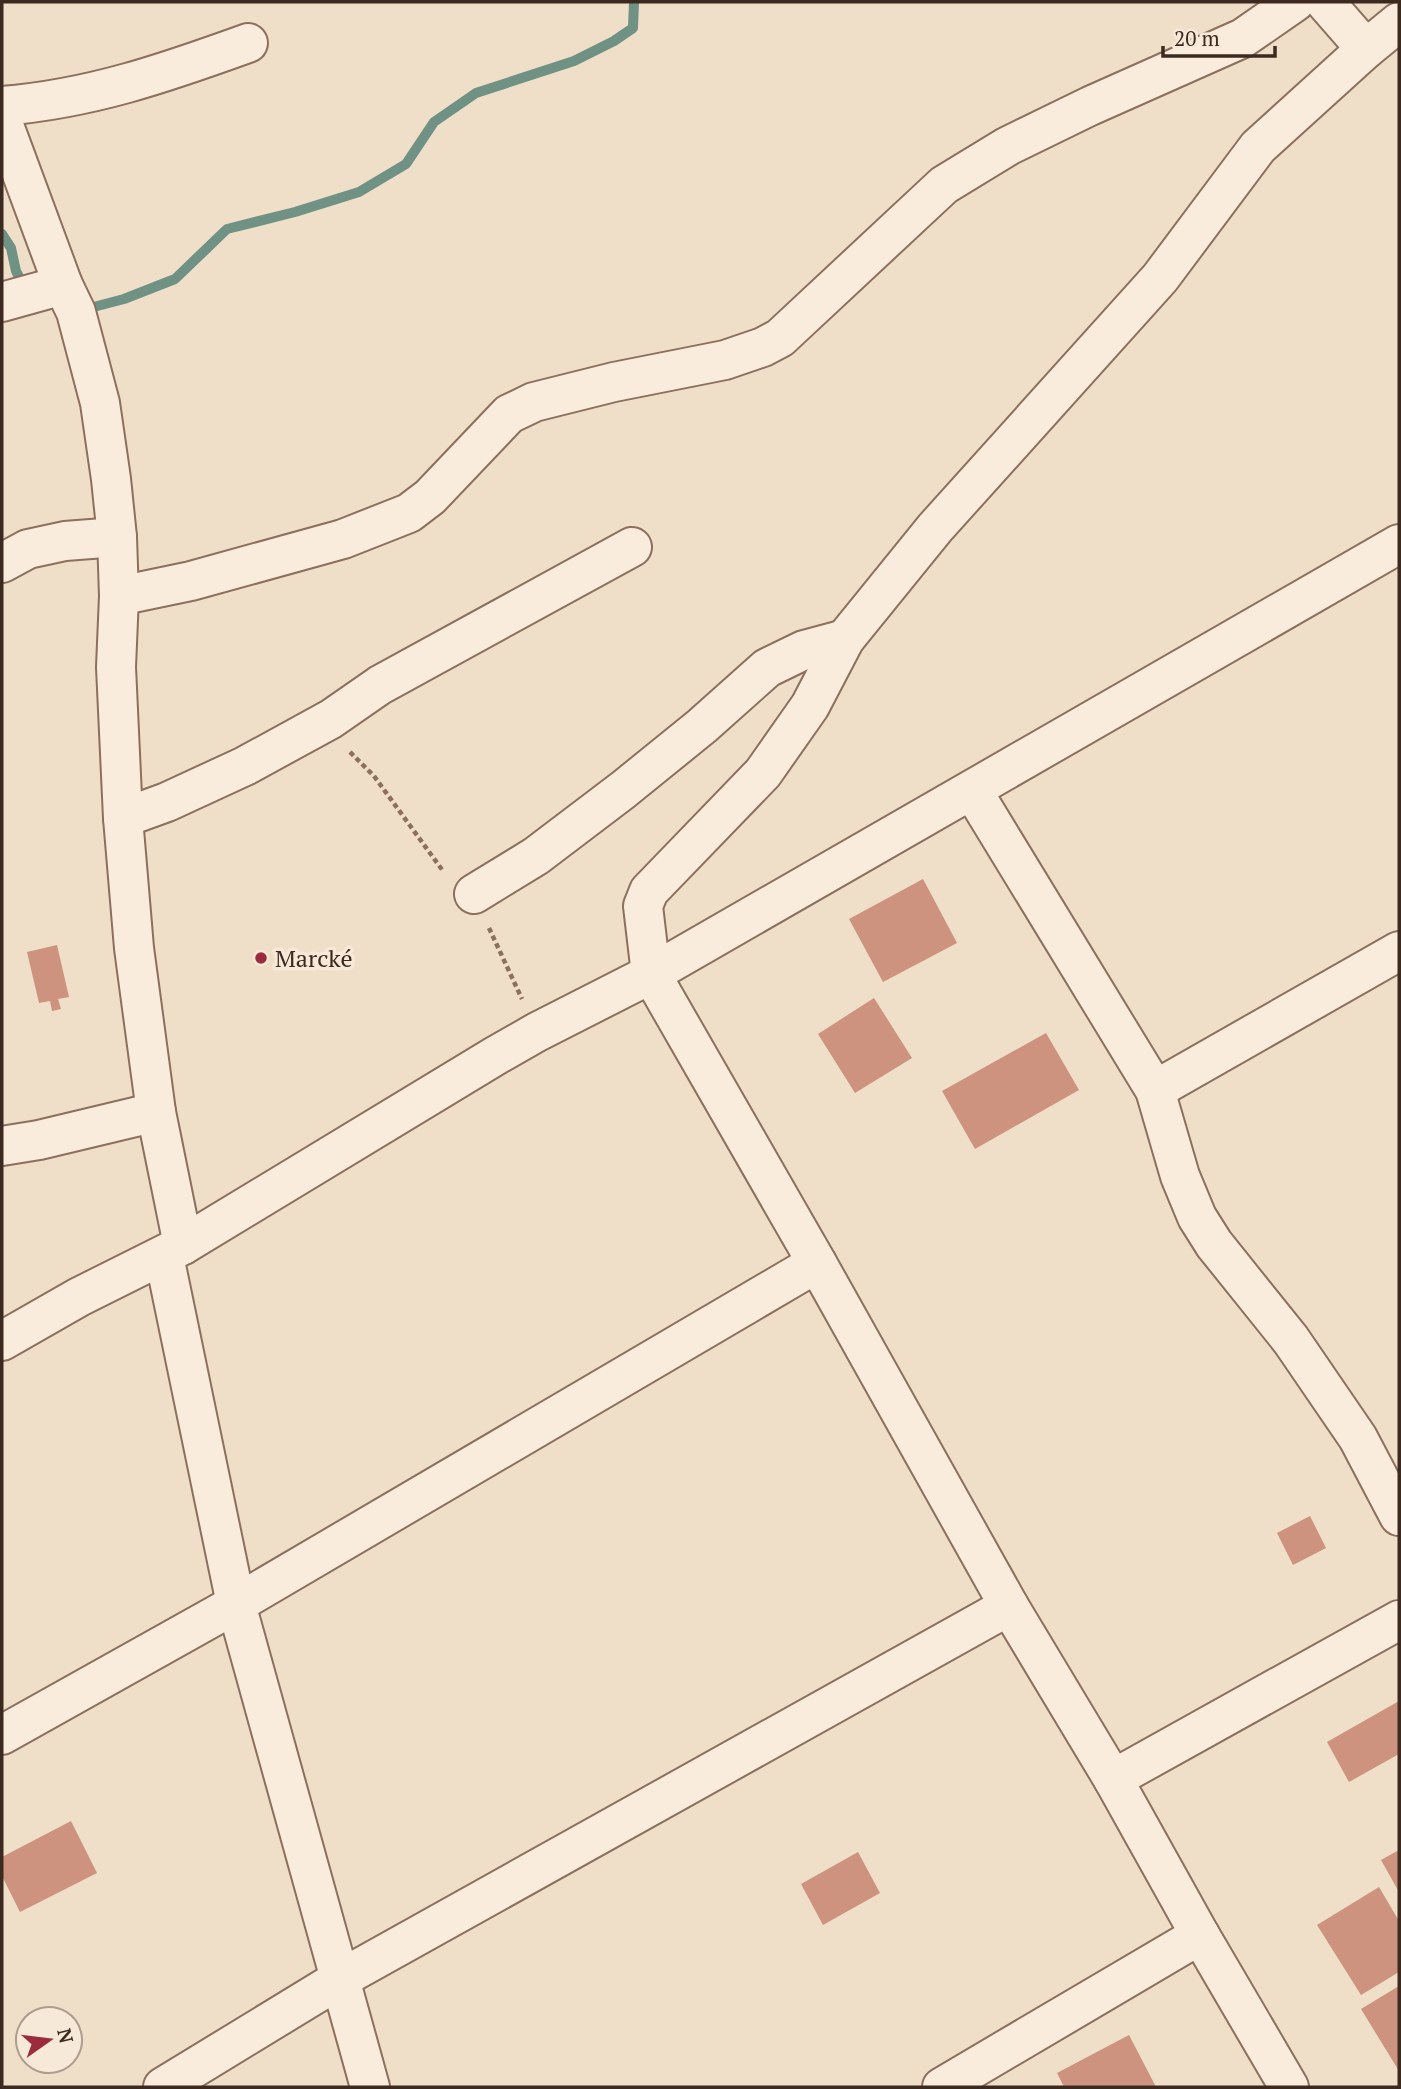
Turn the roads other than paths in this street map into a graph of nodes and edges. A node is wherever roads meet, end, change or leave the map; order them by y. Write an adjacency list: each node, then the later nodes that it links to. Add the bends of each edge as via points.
1 (1295, 2): 14 (street, via 1243,38 1008,146 944,185 780,338 763,347 725,360 534,402 509,414 409,513 343,539)
2 (1325, 2): 5 (street)
3 (1399, 22): 5 (street)
4 (248, 43): 6 (street, via 99,92)
5 (1366, 49): 15 (street, via 1258,147 1160,278 935,528)
6 (2, 106)
7 (2, 120): 8 (street)
8 (63, 285): 9 (street); 10 (street, via 76,312 100,403)
9 (2, 302)
10 (117, 537): 13 (street, via 65,541 28,550); 14 (street)
11 (1399, 544): 16 (street)
12 (632, 547): 17 (street, via 380,685 331,719 245,766)
13 (2, 563)
14 (119, 596): 17 (street, via 116,667)
15 (845, 639): 18 (street, via 804,650 767,668 623,790 536,856); 20 (street, via 810,706 763,773 649,891 643,905)
16 (972, 790): 20 (street); 21 (street)
17 (123, 818): 22 (street, via 134,948)
18 (474, 894)
19 (1399, 951): 21 (street)
20 (651, 974): 24 (street, via 495,1056); 25 (street)
21 (1155, 1090): 27 (street, via 1197,1217 1291,1340 1358,1438)
22 (156, 1112): 23 (street); 24 (street)
23 (2, 1146)
24 (174, 1251): 26 (street); 28 (street)
25 (817, 1262): 28 (street); 29 (street)
26 (2, 1341)
27 (1399, 1516)
28 (236, 1604): 31 (street); 34 (street)
29 (1009, 1606): 32 (street); 34 (street)
30 (1399, 1620): 32 (street)
31 (2, 1735)
32 (1113, 1779): 33 (street)
33 (1200, 1935): 37 (street); 38 (street)
34 (340, 1979): 35 (street); 36 (street)
35 (163, 2087)
36 (370, 2087)
37 (942, 2087)
38 (1289, 2087)

